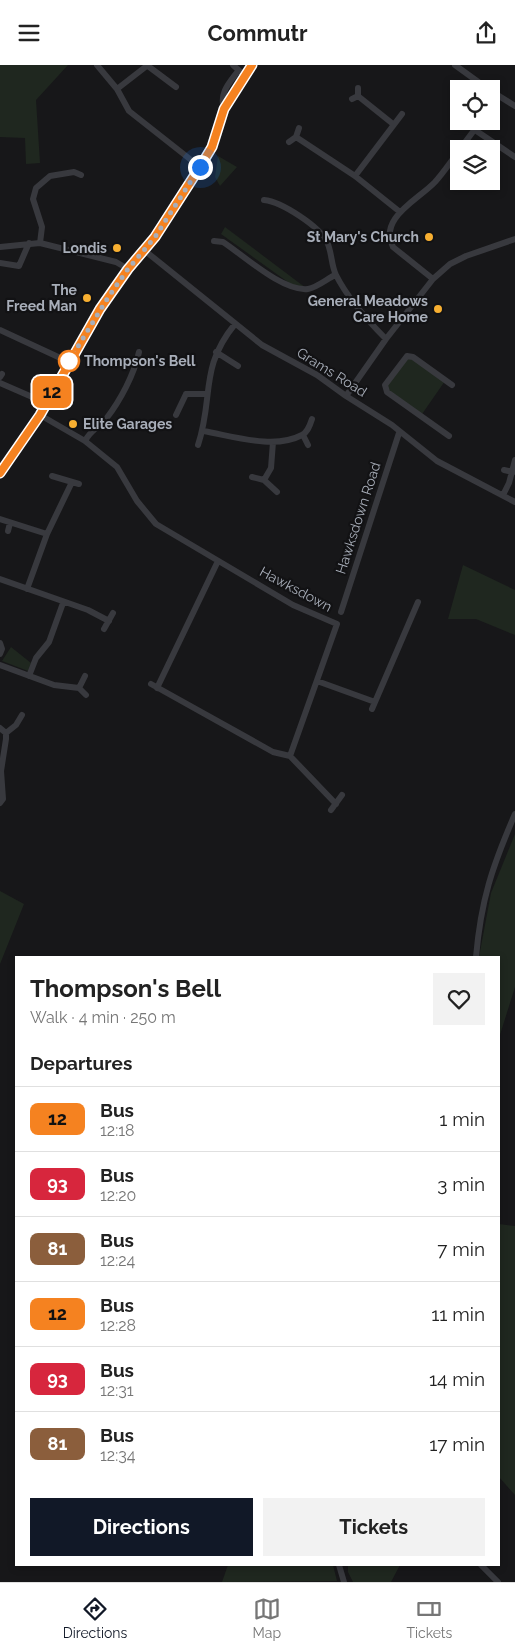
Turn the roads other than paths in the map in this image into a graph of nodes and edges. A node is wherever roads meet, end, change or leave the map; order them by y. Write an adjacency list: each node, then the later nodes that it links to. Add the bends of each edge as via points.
1 (96, 65): 10 (street)
2 (148, 65): 8 (street); 10 (street)
3 (233, 65): 6 (street)
4 (252, 65): 6 (main road)
5 (455, 65): 7 (street)
6 (241, 73): 23 (main road, via 224,109 212,147)
7 (476, 80)
8 (176, 87)
9 (358, 88): 14 (street, via 355,97)
10 (117, 89): 23 (street, via 129,111)
11 (500, 97): 12 (street)
12 (515, 107)
13 (402, 114): 14 (street)
14 (393, 124): 25 (street)
15 (299, 127): 18 (street)
16 (474, 130): 19 (street)
17 (476, 130): 21 (street)
18 (296, 137): 20 (street); 25 (street)
19 (467, 140)
20 (289, 142)
21 (515, 157)
22 (450, 162): 27 (street, via 435,182)
23 (200, 167): 33 (main road)
24 (81, 175): 31 (street, via 74,172 50,176 36,188 33,199 42,227)
25 (355, 176): 27 (street)
26 (264, 199): 36 (street, via 275,201 324,236)
27 (400, 212): 37 (street, via 389,231 389,240 393,247)
28 (515, 239): 37 (street, via 466,256 450,264)
29 (214, 241): 36 (street, via 223,242 278,280 297,289 310,289)
30 (29, 243): 31 (street); 32 (street); 34 (street, via 19,266)
31 (40, 243): 35 (street, via 116,262)
32 (0, 247)
33 (144, 250): 35 (main road); 38 (street, Grams Road)
34 (0, 263)
35 (128, 269): 43 (main road)
36 (335, 275): 40 (street, via 358,310)
37 (433, 279): 40 (street)
38 (235, 324): 42 (street); 50 (street, Grams Road, via 262,345 317,375)
39 (0, 330): 43 (street)
40 (386, 339): 50 (street)
41 (139, 352): 59 (street, via 136,366 106,419 90,431)
42 (216, 352): 44 (street); 49 (street)
43 (69, 361): 51 (main road)
44 (238, 366)
45 (0, 383): 51 (street)
46 (452, 385): 58 (street, via 407,356 385,385 387,392)
47 (182, 386): 48 (street)
48 (186, 394): 49 (street); 53 (street)
49 (207, 394): 55 (street)
50 (346, 396): 56 (street, Grams Road, via 392,425)
51 (46, 403): 52 (main road)
52 (40, 415): 59 (street, Hawksdown); 66 (main road)
53 (176, 415)
54 (312, 419): 57 (street)
55 (203, 431): 60 (street); 61 (street)
56 (399, 433): 73 (street, Grams Road, via 437,461); 84 (street, Hawksdown Road)
57 (303, 435): 60 (street); 62 (street)
58 (449, 436)
59 (85, 441): 79 (street, Hawksdown, via 117,467 137,501 156,524)
60 (274, 442): 69 (street, via 271,468)
61 (198, 445)
62 (308, 445)
63 (515, 460): 65 (street)
64 (504, 470): 65 (street)
65 (513, 472): 73 (street)
66 (0, 473)
67 (52, 477): 70 (street)
68 (252, 477): 69 (street)
69 (264, 480): 72 (street)
70 (72, 483): 71 (street); 78 (street)
71 (79, 484)
72 (277, 492)
73 (503, 495): 74 (street, Grams Road)
74 (515, 503)
75 (0, 519): 76 (street)
76 (10, 523): 77 (street); 78 (street)
77 (8, 531)
78 (47, 534): 81 (street)
79 (218, 561): 93 (street, Hawksdown, via 293,605 337,624); 101 (street, via 154,686 273,752)
80 (0, 579): 81 (street)
81 (27, 589): 83 (street)
82 (418, 602): 96 (street)
83 (63, 603): 86 (street, via 88,610); 91 (street, via 49,641 36,658)
84 (340, 612)
85 (113, 613): 86 (street)
86 (109, 621): 87 (street)
87 (104, 629)
88 (0, 643): 89 (street)
89 (0, 654)
90 (0, 665): 91 (street)
91 (29, 676): 94 (street, via 54,685)
92 (85, 676): 94 (street)
93 (317, 681): 96 (street); 101 (street, Hawksdown)
94 (79, 688): 95 (street)
95 (86, 695)
96 (375, 702): 97 (street)
97 (372, 709)
98 (22, 715): 100 (street)
99 (0, 728): 100 (street)
100 (6, 733): 102 (street)
101 (290, 755): 105 (street)
102 (1, 780): 104 (street, via 3,799)
103 (342, 795): 105 (street)
104 (0, 803)
105 (336, 804): 106 (street)
106 (331, 811)
107 (515, 814): 108 (street, via 486,889)
108 (476, 956)
109 (340, 1566): 111 (street)
110 (482, 1566): 112 (street)
111 (344, 1582)
112 (498, 1582)

